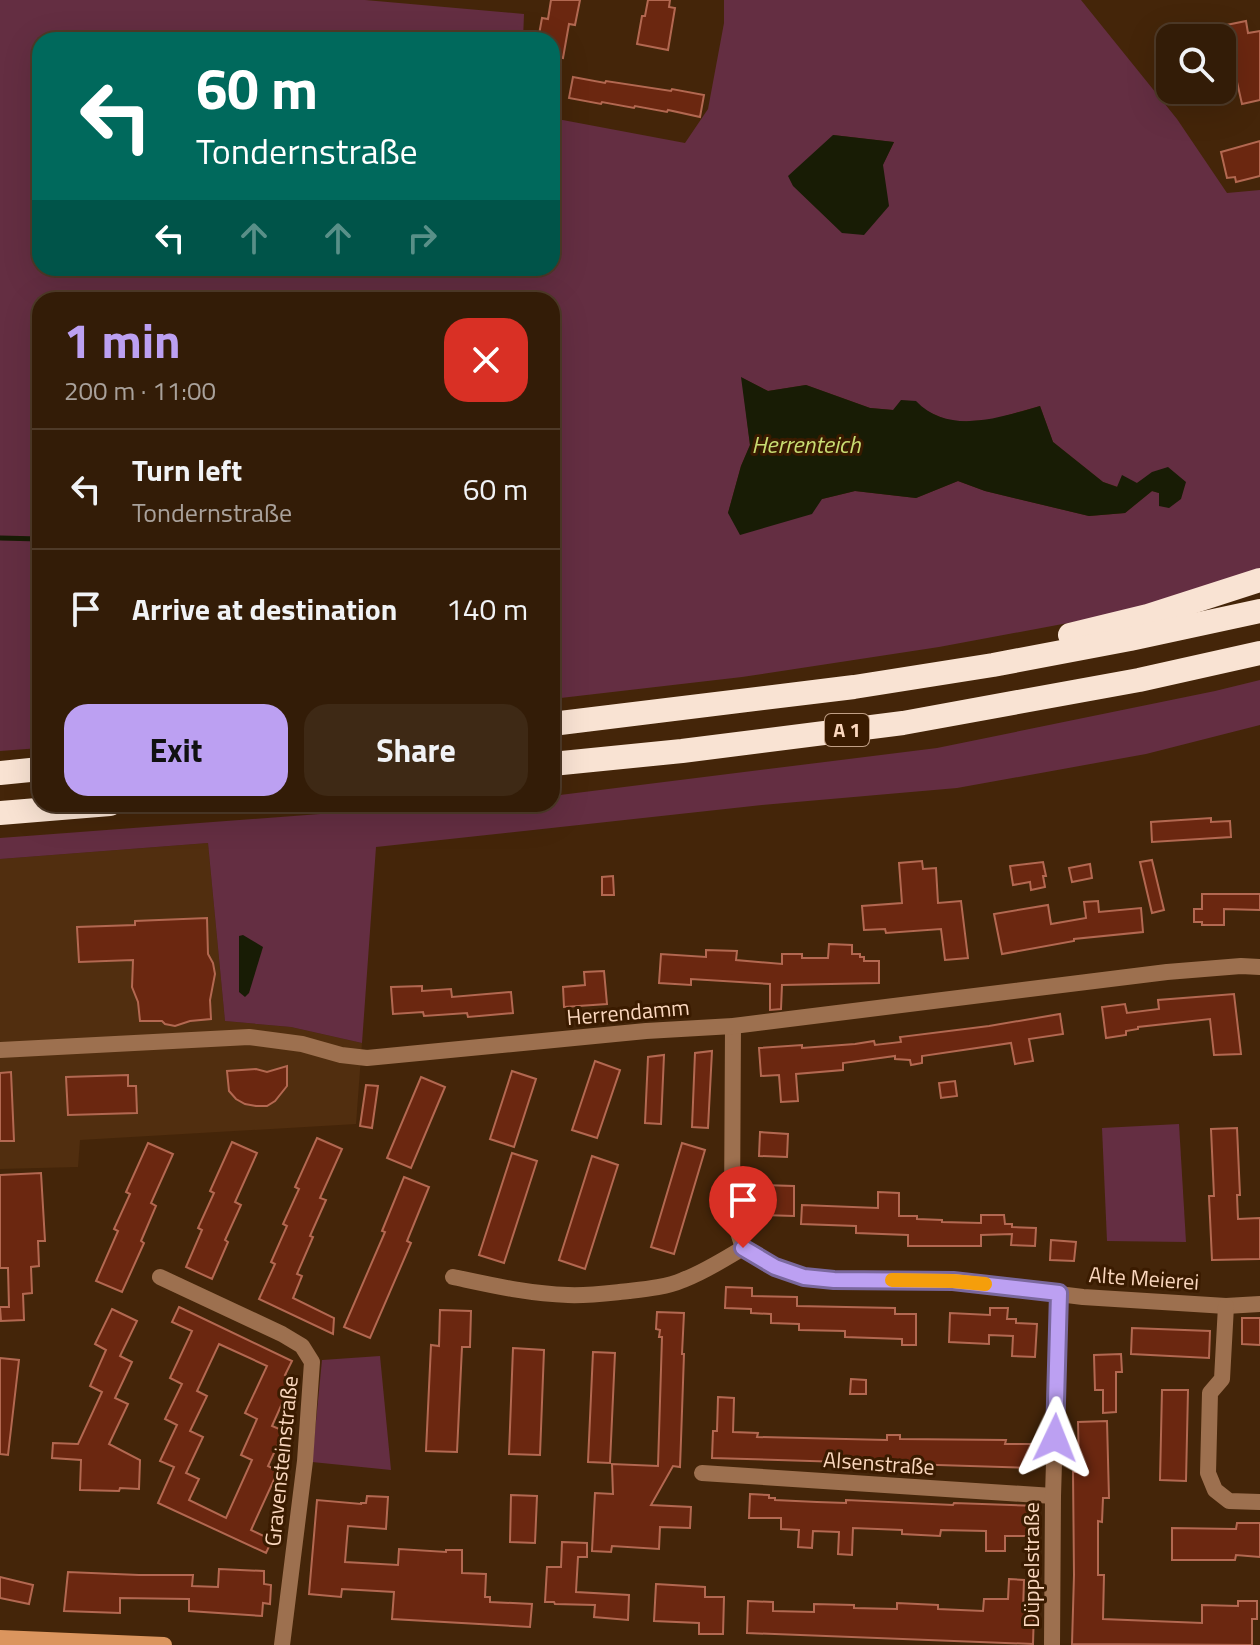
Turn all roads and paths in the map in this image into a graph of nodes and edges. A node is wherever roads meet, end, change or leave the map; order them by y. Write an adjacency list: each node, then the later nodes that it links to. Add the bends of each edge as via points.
1 (1260, 580): 4 (highway, via 1148,616)
2 (1260, 611): 4 (highway, A 1, via 1008,663)
3 (1260, 653): 6 (highway, A 1, via 903,723)
4 (854, 687): 5 (highway, A 1)
5 (560, 723)
6 (560, 763)
7 (32, 770): 8 (highway)
8 (0, 773)
9 (32, 810): 10 (highway)
10 (0, 813)
11 (1260, 967): 12 (street, Herrendamm, via 1139,975)
12 (733, 1026): 13 (street, Herrendamm, via 367,1058 249,1037); 14 (street, via 732,1213)
13 (0, 1050)
14 (743, 1248): 16 (street, via 680,1282 614,1293 570,1296); 17 (street, Alte Meierei, via 804,1277 953,1281)
15 (160, 1277): 25 (street, Gravensteinstraße, via 282,1334 302,1346 312,1362)
16 (453, 1277)
17 (1059, 1293): 19 (street, Alte Meierei); 21 (street, Düppelstraße)
18 (1260, 1304): 19 (street, Alte Meierei)
19 (1226, 1306): 22 (street, Alte Meierei, via 1222,1379 1210,1393 1208,1473 1215,1490 1229,1501)
20 (702, 1473): 21 (street, Alsenstraße)
21 (1053, 1496): 26 (street, Düppelstraße)
22 (1260, 1502)
23 (0, 1638): 24 (main road)
24 (164, 1645)
25 (282, 1645)
26 (1052, 1645)

